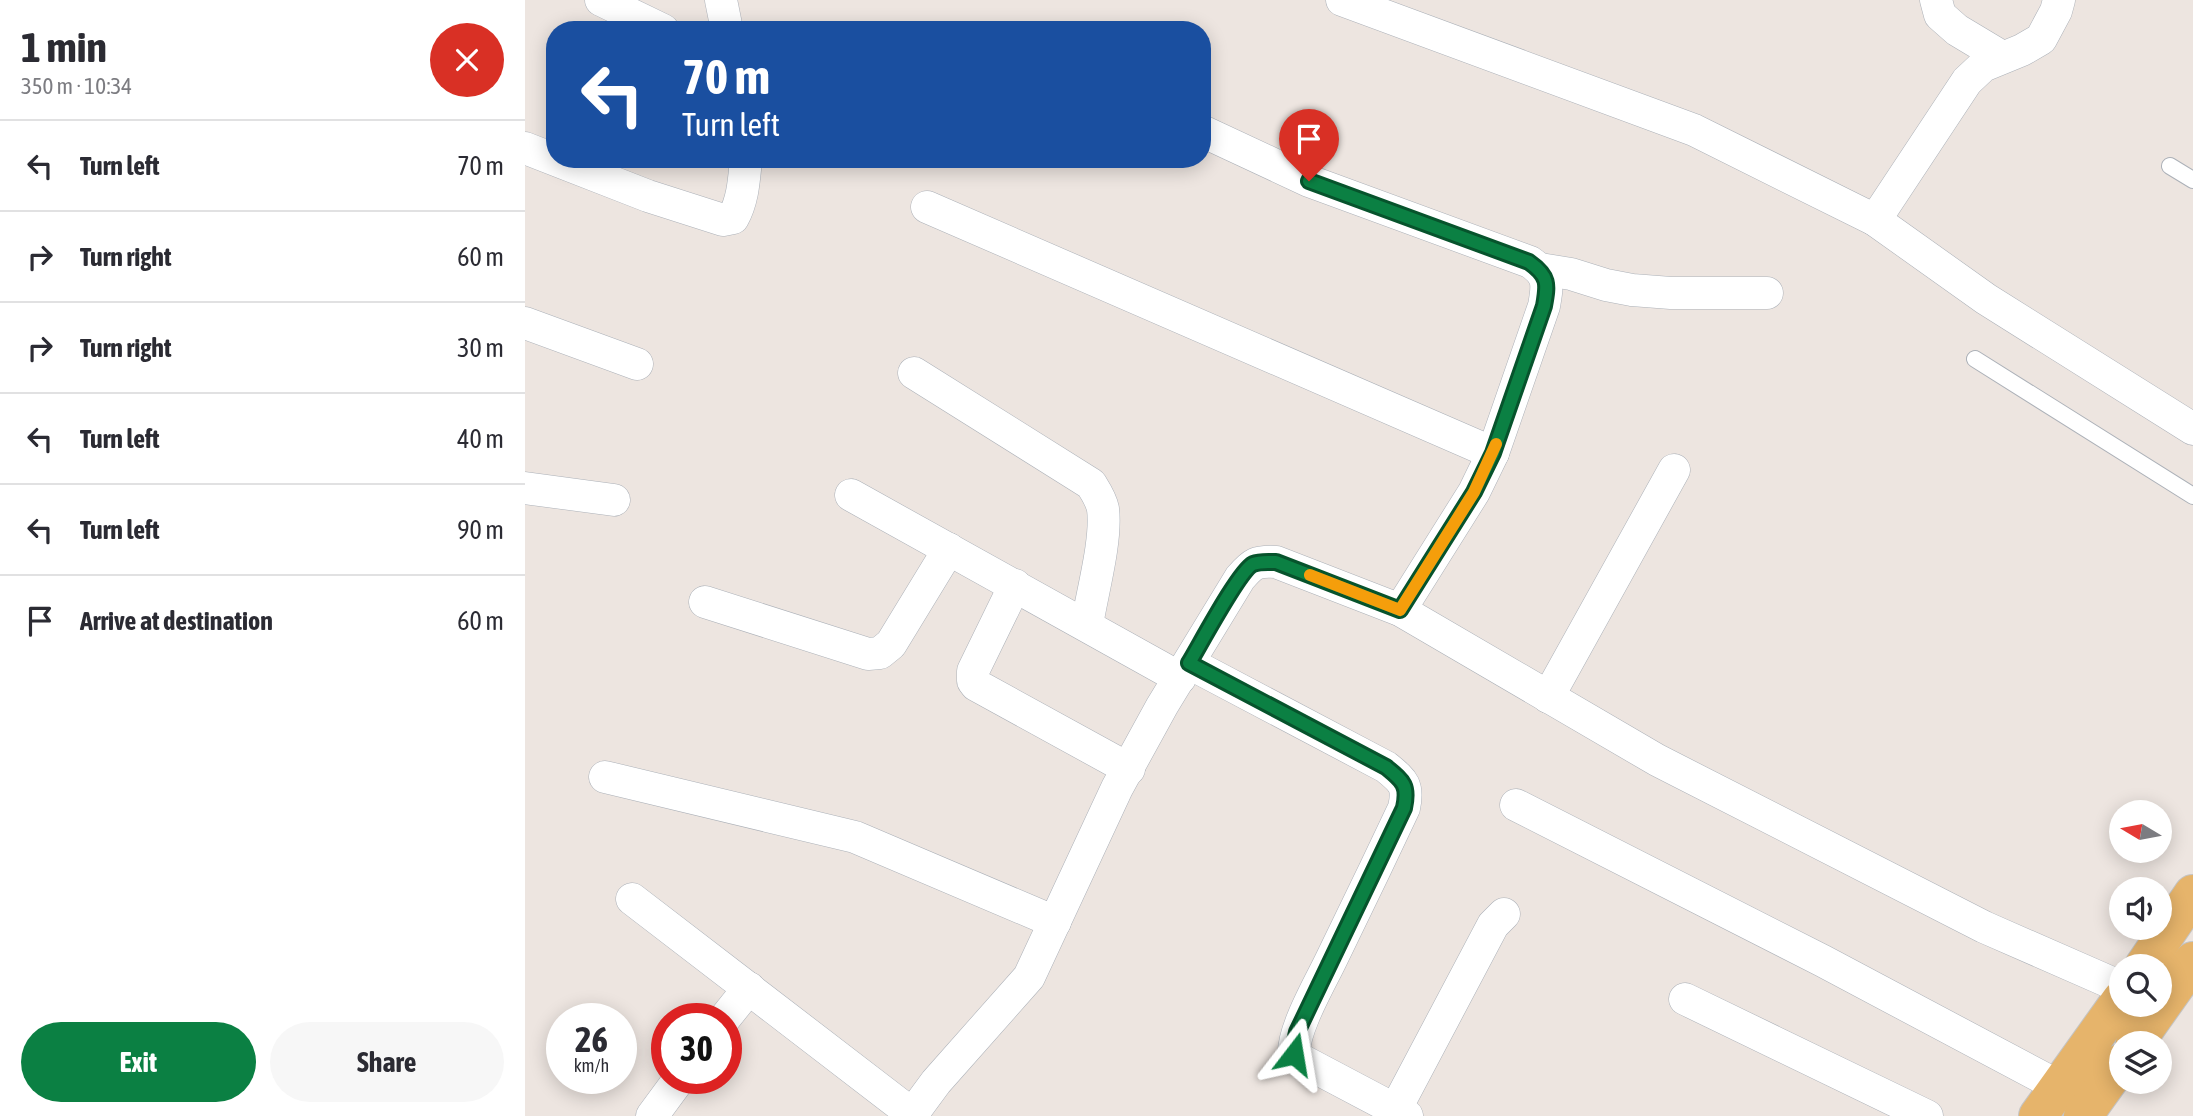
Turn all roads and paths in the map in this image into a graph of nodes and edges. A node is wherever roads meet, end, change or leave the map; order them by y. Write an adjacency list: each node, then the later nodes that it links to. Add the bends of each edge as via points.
1 (601, 0): 6 (street)
2 (722, 0): 7 (street)
3 (1342, 0): 17 (street, via 1694,130)
4 (1936, 0): 8 (street, via 1940,15 1957,30)
5 (2059, 0): 8 (street, via 2041,39)
6 (644, 21)
7 (726, 21)
8 (2002, 57): 17 (street, via 1967,81)
9 (1211, 135): 18 (street, via 1309,181)
10 (525, 148): 11 (street)
11 (546, 156)
12 (2169, 166): 15 (lane)
13 (575, 168): 14 (street, via 723,220 733,218 738,209)
14 (745, 168)
15 (2193, 180)
16 (927, 207): 25 (street)
17 (1875, 220): 24 (street, via 1986,299)
18 (1540, 269): 19 (street, via 1632,290); 25 (street, via 1546,284 1544,306)
19 (1767, 293)
20 (525, 323): 22 (street)
21 (1975, 359): 29 (lane)
22 (637, 364)
23 (913, 373): 35 (street, via 1090,484 1098,494 1104,529)
24 (2193, 429)
25 (1493, 453): 34 (street, via 1474,492)
26 (1674, 470): 37 (street)
27 (525, 488): 30 (street)
28 (851, 495): 31 (street)
29 (2193, 496)
30 (614, 500)
31 (949, 549): 32 (street); 33 (street, via 891,644 880,653)
32 (1015, 585): 35 (street); 38 (street, via 973,671 973,681)
33 (705, 602)
34 (1400, 610): 36 (street, via 1276,562 1251,565); 37 (street)
35 (1087, 625): 36 (street)
36 (1184, 670): 38 (street); 56 (street, via 1386,767 1401,779 1407,792 1404,808 1294,1045 1294,1054 1303,1061)
37 (1548, 697): 47 (street, via 1657,760 1984,927)
38 (1129, 769): 44 (street)
39 (605, 777): 44 (street, via 855,837)
40 (1516, 805): 55 (street, via 1822,961)
41 (2193, 894): 45 (main road)
42 (632, 899): 48 (street)
43 (1504, 914): 56 (street, via 1493,925)
44 (1055, 922): 57 (street, via 1029,978)
45 (2152, 954)
46 (2193, 961): 49 (main road)
47 (2109, 982)
48 (749, 988): 51 (street); 57 (street)
49 (2172, 989)
50 (1685, 999): 59 (street)
51 (737, 1003)
52 (2109, 1017): 55 (main road)
53 (2109, 1080): 60 (main road)
54 (668, 1094): 58 (street)
55 (2049, 1101)
56 (1398, 1114)
57 (911, 1115)
58 (652, 1116)
59 (1927, 1116)
60 (2083, 1116)

